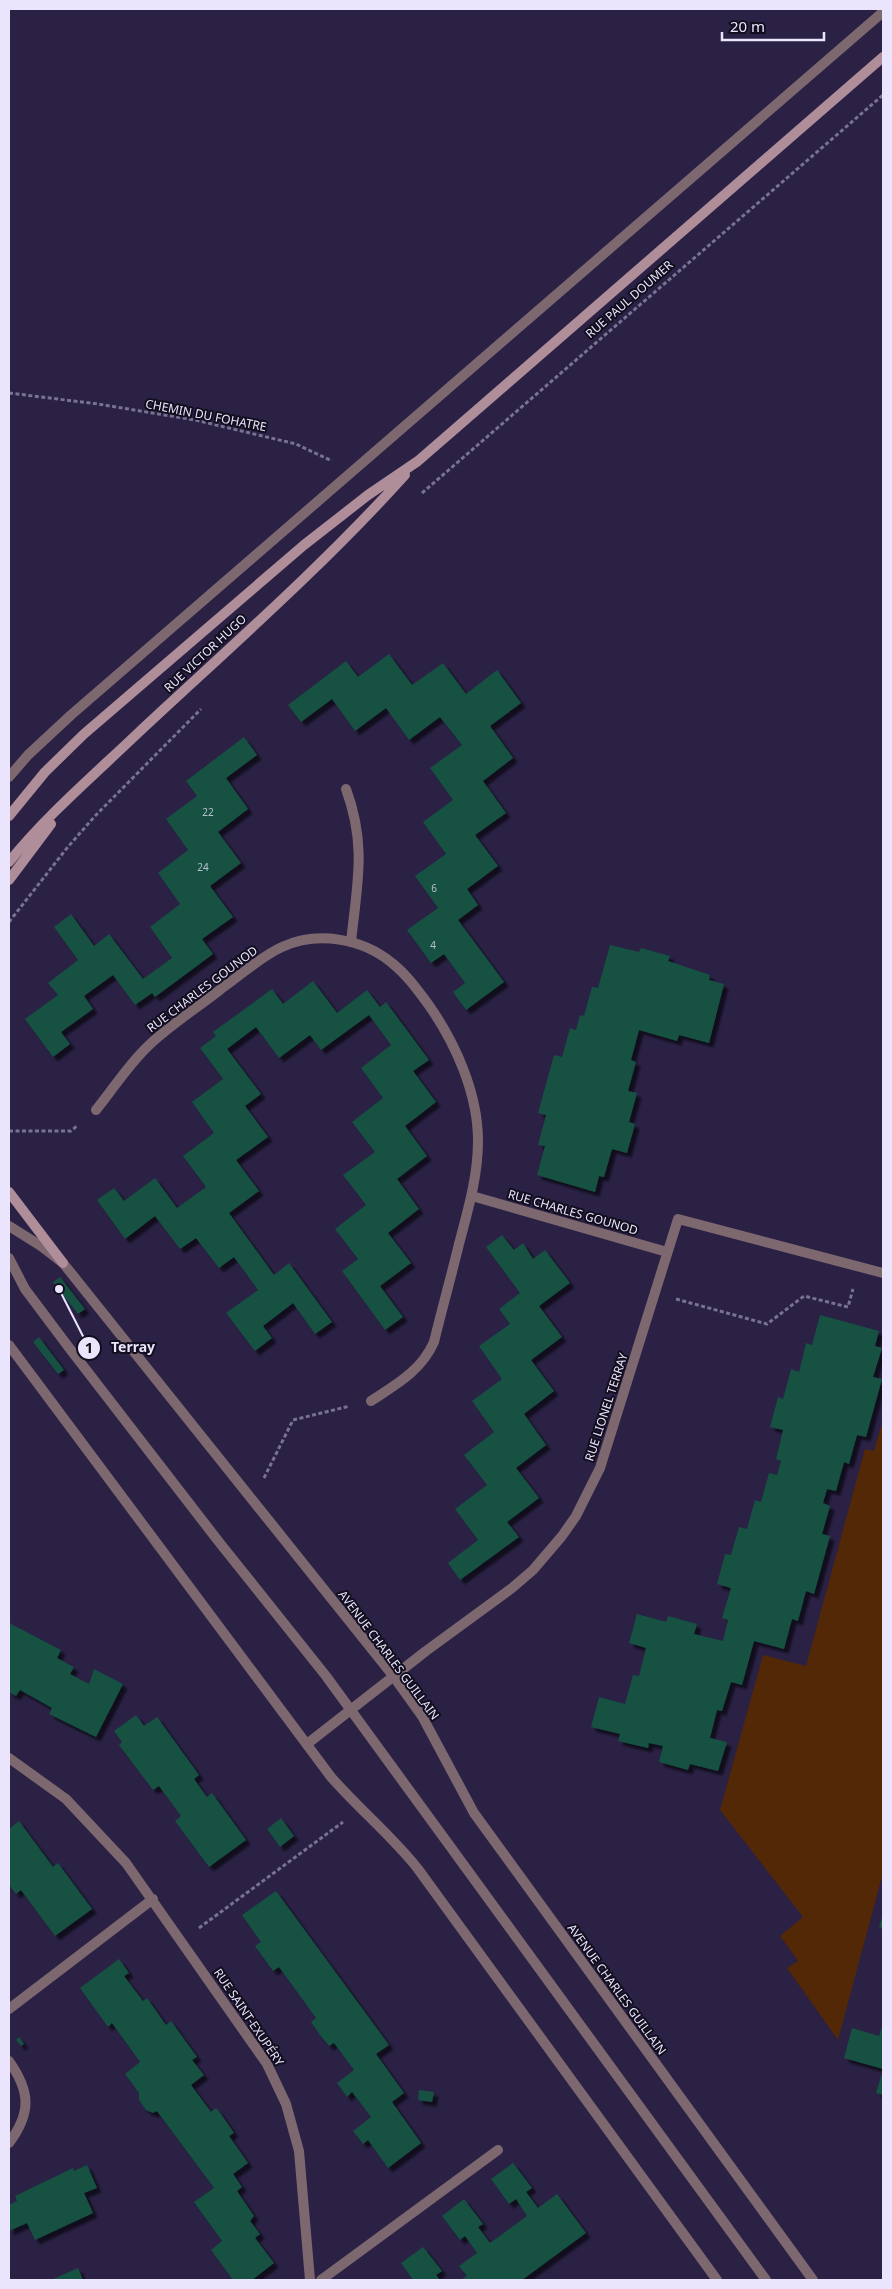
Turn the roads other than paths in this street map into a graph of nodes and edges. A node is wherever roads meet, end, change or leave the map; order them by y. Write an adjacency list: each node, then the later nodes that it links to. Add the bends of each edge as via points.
1 (883, 12): 4 (street, via 71,714)
2 (883, 57): 3 (main road, RUE PAUL DOUMER)
3 (418, 461): 6 (main road, RUE VICTOR HUGO, via 310,572); 7 (main road, via 304,545 84,734)
4 (9, 777)
5 (346, 788): 10 (street, via 355,812 360,857)
6 (72, 795): 8 (main road, RUE VICTOR HUGO); 9 (main road)
7 (9, 816)
8 (9, 862)
9 (9, 880)
10 (351, 942): 11 (street, RUE CHARLES GOUNOD, via 308,938 265,957 162,1034 135,1060); 13 (street, RUE CHARLES GOUNOD, via 381,954 417,989 460,1062 475,1113 478,1140)
11 (96, 1110)
12 (9, 1192): 17 (main road)
13 (472, 1196): 15 (street, RUE CHARLES GOUNOD); 22 (street, RUE CHARLES GOUNOD, via 428,1355 409,1377)
14 (9, 1226): 17 (street, AVENUE CHARLES GUILLAIN)
15 (667, 1252): 18 (street, RUE LIONEL TERRAY, via 678,1219); 23 (street, RUE LIONEL TERRAY, via 600,1468 576,1516 533,1570)
16 (9, 1258): 20 (street)
17 (63, 1263): 23 (street, AVENUE CHARLES GUILLAIN)
18 (883, 1273)
19 (9, 1274): 20 (street)
20 (25, 1289): 24 (street)
21 (9, 1345): 25 (street)
22 (371, 1400)
23 (394, 1677): 24 (street, RUE LIONEL TERRAY); 36 (street, AVENUE CHARLES GUILLAIN, via 427,1724 474,1813)
24 (351, 1711): 25 (street); 35 (street)
25 (307, 1744): 34 (street, via 356,1805 404,1850)
26 (9, 1758): 27 (street, RUE SAINT-EXUPÉRY, via 84,1816 126,1863)
27 (152, 1899): 28 (street); 32 (street, RUE SAINT-EXUPÉRY, via 257,2048 286,2104 299,2151)
28 (9, 2009)
29 (9, 2061): 30 (street, via 25,2088 26,2100 23,2116)
30 (9, 2143)
31 (498, 2150): 33 (street)
32 (310, 2280)
33 (321, 2280)
34 (717, 2280)
35 (766, 2280)
36 (813, 2280)

